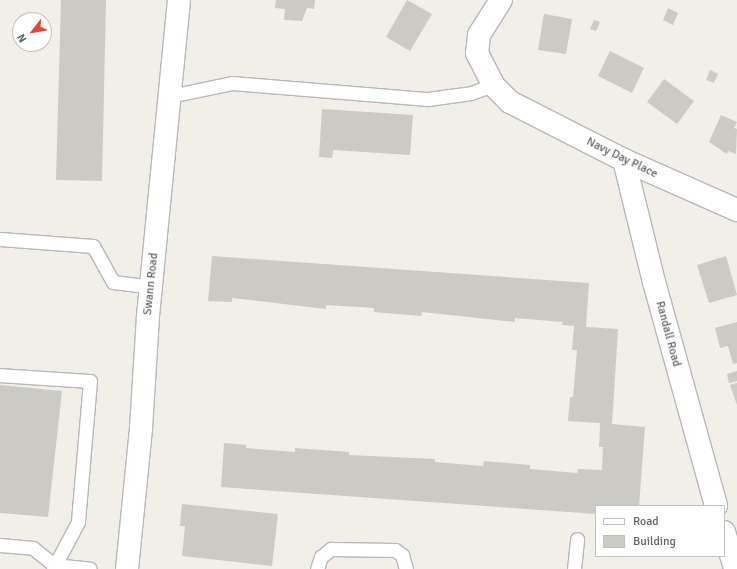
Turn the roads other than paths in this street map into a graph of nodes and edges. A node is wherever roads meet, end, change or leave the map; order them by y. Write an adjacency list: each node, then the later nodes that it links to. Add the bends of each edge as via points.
1 (179, 0): 4 (street, Swann Road)
2 (501, 0): 3 (street, via 479,35 477,53)
3 (493, 85): 4 (lane, via 471,93 428,99 232,83); 5 (street, Navy Day Place, via 510,102)
4 (170, 96): 8 (street, Swann Road)
5 (624, 160): 6 (street, Navy Day Place); 10 (street, Randall Road, via 654,282)
6 (737, 210)
7 (0, 239): 8 (lane, via 93,246 113,282)
8 (151, 288): 16 (street, Swann Road)
9 (0, 375): 14 (lane, via 90,381 78,522)
10 (716, 505)
11 (725, 535): 20 (street)
12 (577, 539): 19 (lane)
13 (0, 545): 14 (lane, via 33,548)
14 (54, 567): 15 (lane)
15 (90, 569)
16 (127, 569)
17 (317, 569): 18 (lane, via 321,557 331,549 395,550 402,555)
18 (406, 569)
19 (574, 569)
20 (735, 569)

